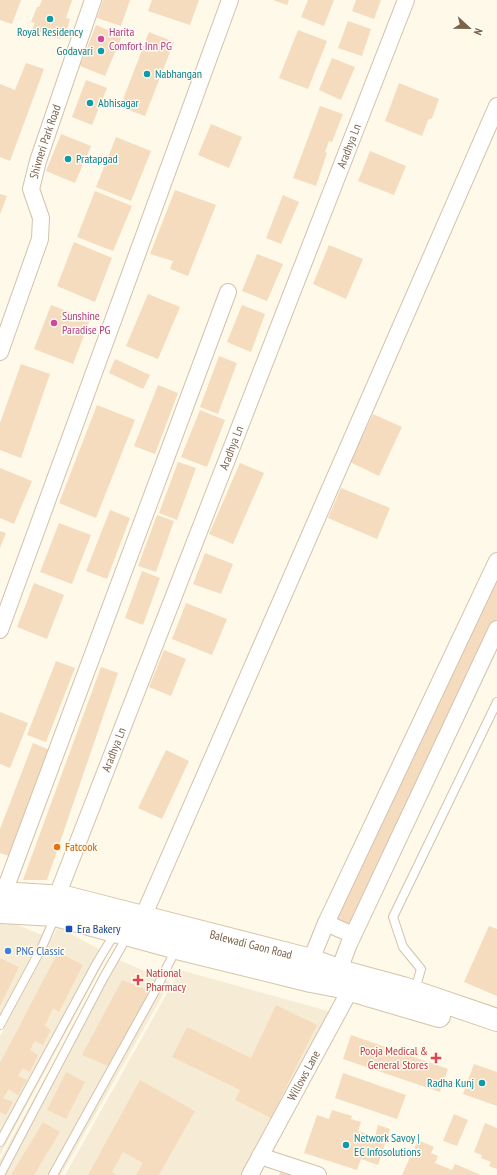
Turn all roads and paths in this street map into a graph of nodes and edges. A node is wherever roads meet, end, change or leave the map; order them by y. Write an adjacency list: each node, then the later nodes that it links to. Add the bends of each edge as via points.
1 (93, 0): 6 (street, Shivneri Park Road, via 38,161 31,189 41,218 40,239)
2 (230, 0): 9 (street)
3 (406, 0): 12 (street, Aradhya Ln)
4 (497, 106): 13 (street)
5 (228, 292): 11 (street)
6 (0, 352)
7 (497, 562): 14 (street)
8 (497, 629): 16 (street, Willows Lane)
9 (0, 630)
10 (497, 702): 20 (lane, via 393,917 403,947 421,969)
11 (1, 900): 12 (main road, Balewadi Gaon Road)
12 (56, 906): 13 (main road, Balewadi Gaon Road, via 65,897); 15 (main road, Balewadi Gaon Road); 22 (lane, via 42,947)
13 (143, 917): 18 (main road, Balewadi Gaon Road)
14 (326, 923): 16 (street); 18 (street)
15 (122, 933): 17 (main road, Balewadi Gaon Road); 24 (lane, via 98,961); 26 (lane, via 104,977)
16 (353, 935): 19 (street, Willows Lane)
17 (177, 948): 19 (main road, Balewadi Gaon Road); 27 (lane)
18 (311, 960): 19 (main road, Balewadi Gaon Road)
19 (349, 979): 20 (main road, Balewadi Gaon Road); 25 (street, Willows Lane)
20 (414, 1000): 21 (main road, Balewadi Gaon Road); 23 (main road, Balewadi Gaon Road)
21 (497, 1020)
22 (0, 1025)
23 (497, 1034)
24 (0, 1142)
25 (260, 1156): 28 (street, Willows Lane); 29 (street)
26 (0, 1175)
27 (53, 1175)
28 (250, 1175)
29 (318, 1175)

